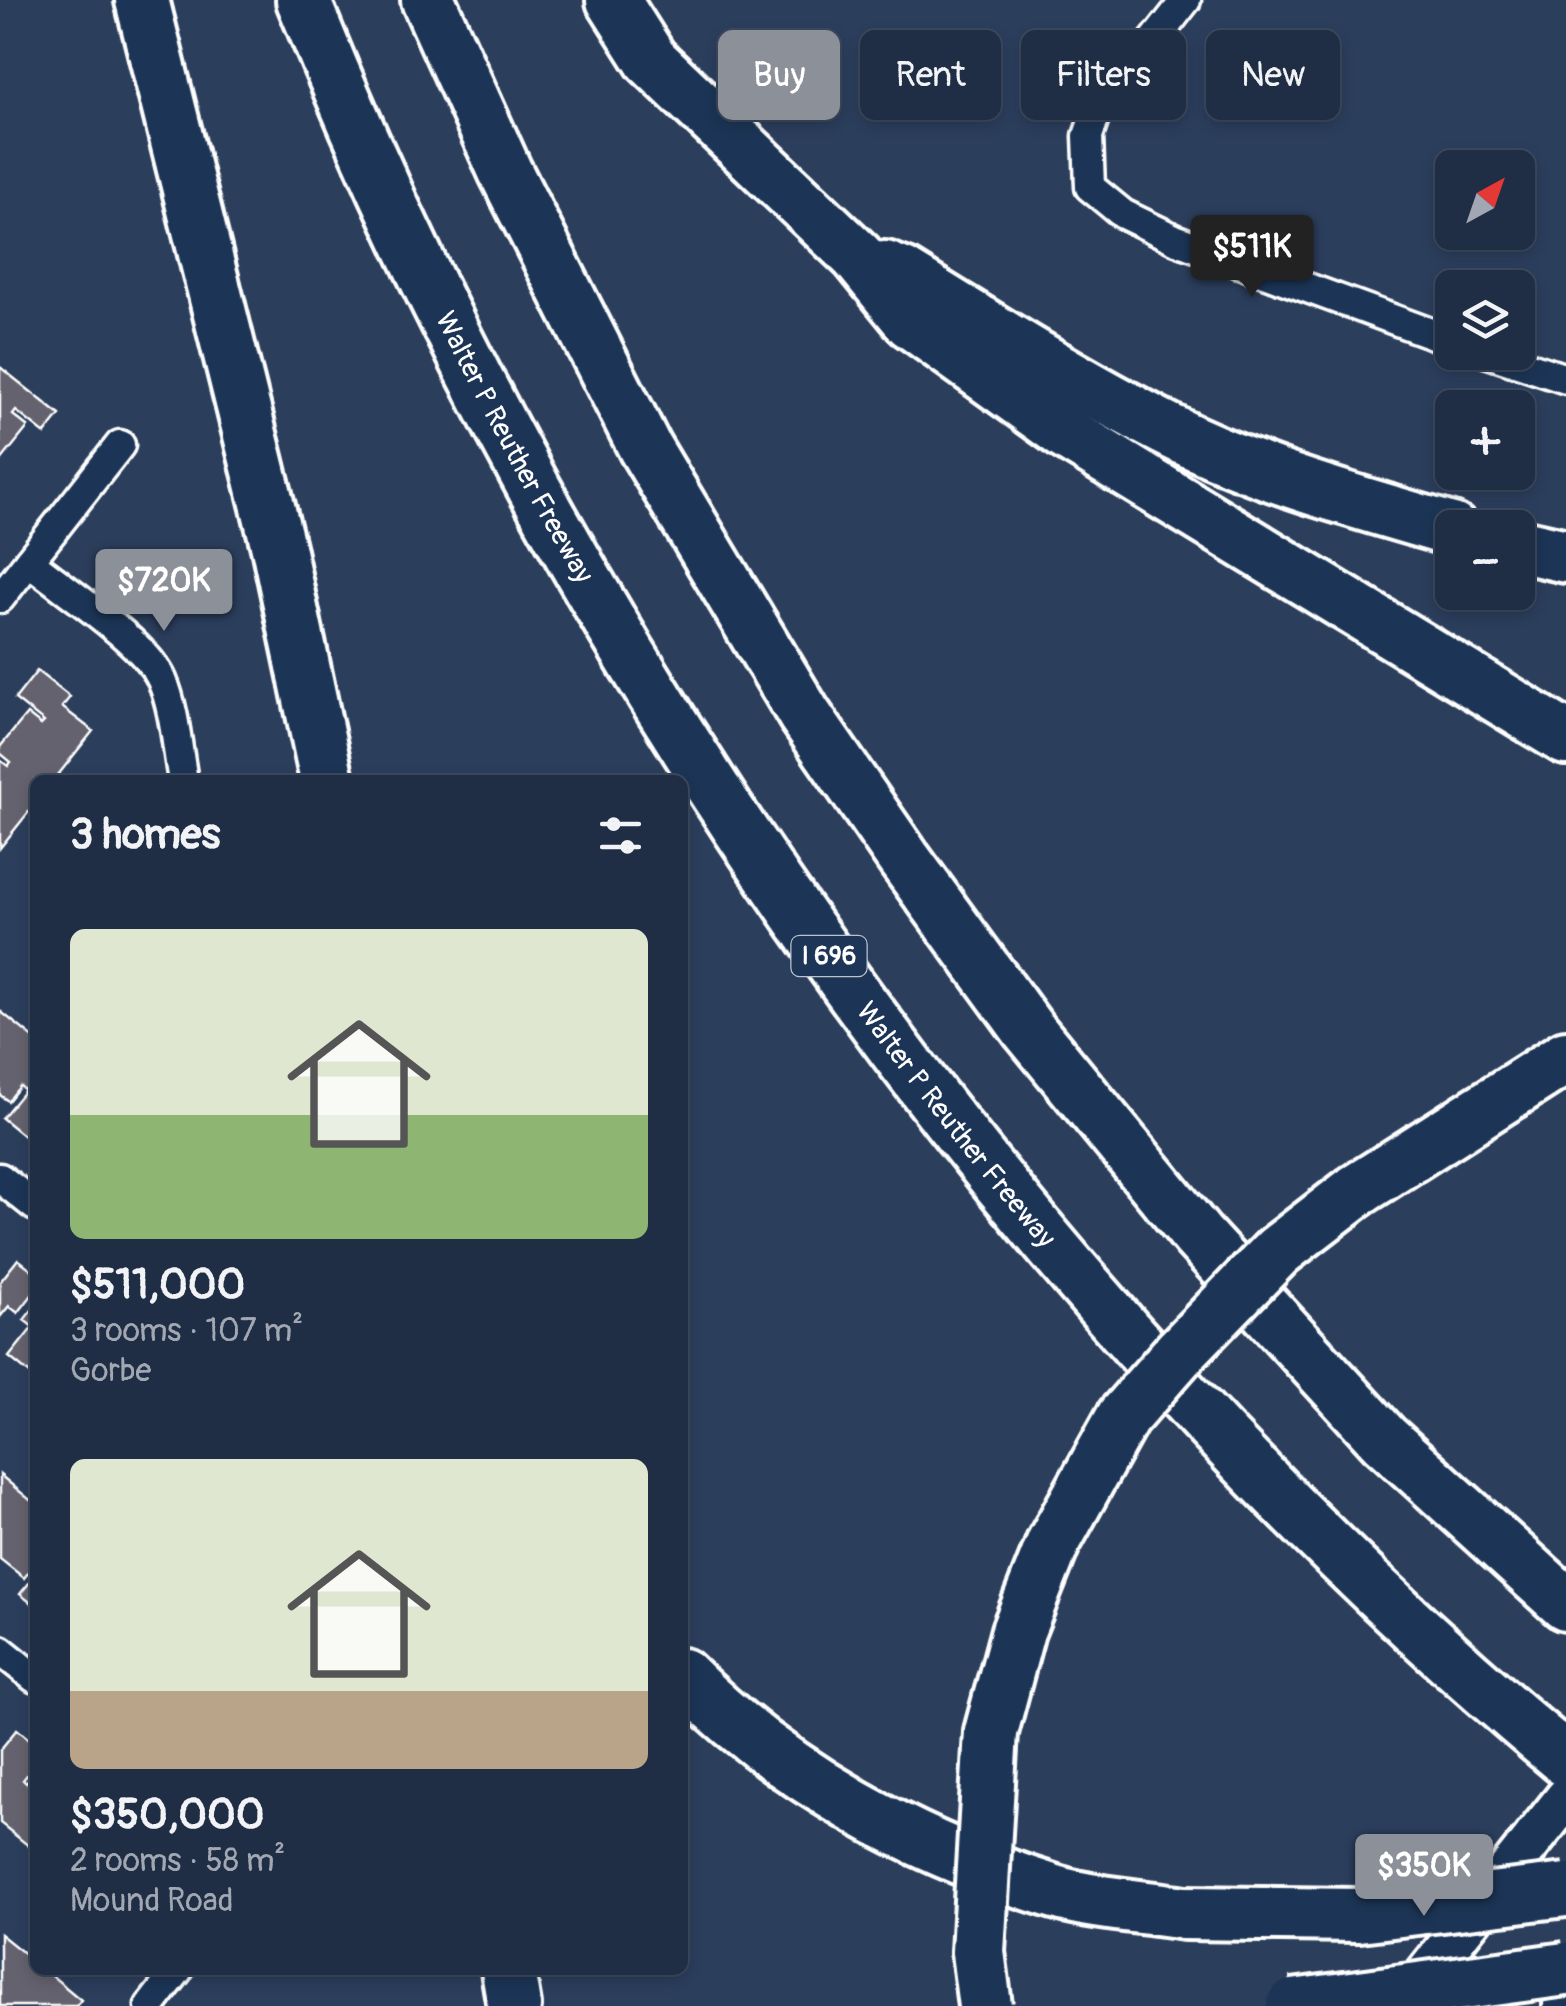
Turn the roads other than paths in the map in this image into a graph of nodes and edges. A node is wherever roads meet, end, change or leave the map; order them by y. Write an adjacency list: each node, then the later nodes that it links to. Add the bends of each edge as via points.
1 (142, 0): 18 (highway, via 278,547)
2 (304, 0): 26 (highway, Walter P Reuther Freeway / I 696, via 396,213 520,462 657,698 798,912 950,1117 1136,1344 1408,1623)
3 (428, 0): 22 (highway, via 645,448 804,714 904,859 1028,1029 1198,1236 1384,1439)
4 (613, 0): 6 (highway, via 651,60)
5 (1186, 0): 7 (street, via 1095,116 1088,136 1090,188 1123,214 1178,240)
6 (857, 256): 11 (highway, via 1169,430 1312,490); 16 (highway, via 911,322 1064,432)
7 (1435, 335)
8 (1535, 364): 9 (street)
9 (1562, 370)
10 (120, 445): 14 (street)
11 (1435, 525)
12 (1535, 550): 13 (highway)
13 (1566, 556)
14 (29, 561): 15 (street); 17 (street, via 155,667)
15 (0, 598)
16 (1566, 738)
17 (182, 775)
18 (327, 775)
19 (1566, 1057): 34 (highway, bridge, via 1356,1192 1278,1252 1123,1417 1053,1543 1018,1631 991,1732 978,1952)
20 (0, 1178): 21 (street)
21 (30, 1202)
22 (1566, 1604)
23 (0, 1650): 24 (street)
24 (30, 1674)
25 (688, 1680): 28 (highway, bridge, via 778,1760 913,1839 1059,1893 1184,1913 1358,1915)
26 (1566, 1760)
27 (1566, 1798): 36 (street)
28 (1566, 1890)
29 (1566, 1969): 35 (highway, bridge)
30 (174, 1975): 32 (street)
31 (509, 1975): 33 (highway)
32 (150, 2006)
33 (514, 2006)
34 (985, 2006)
35 (1293, 2006)
36 (1400, 2006)

